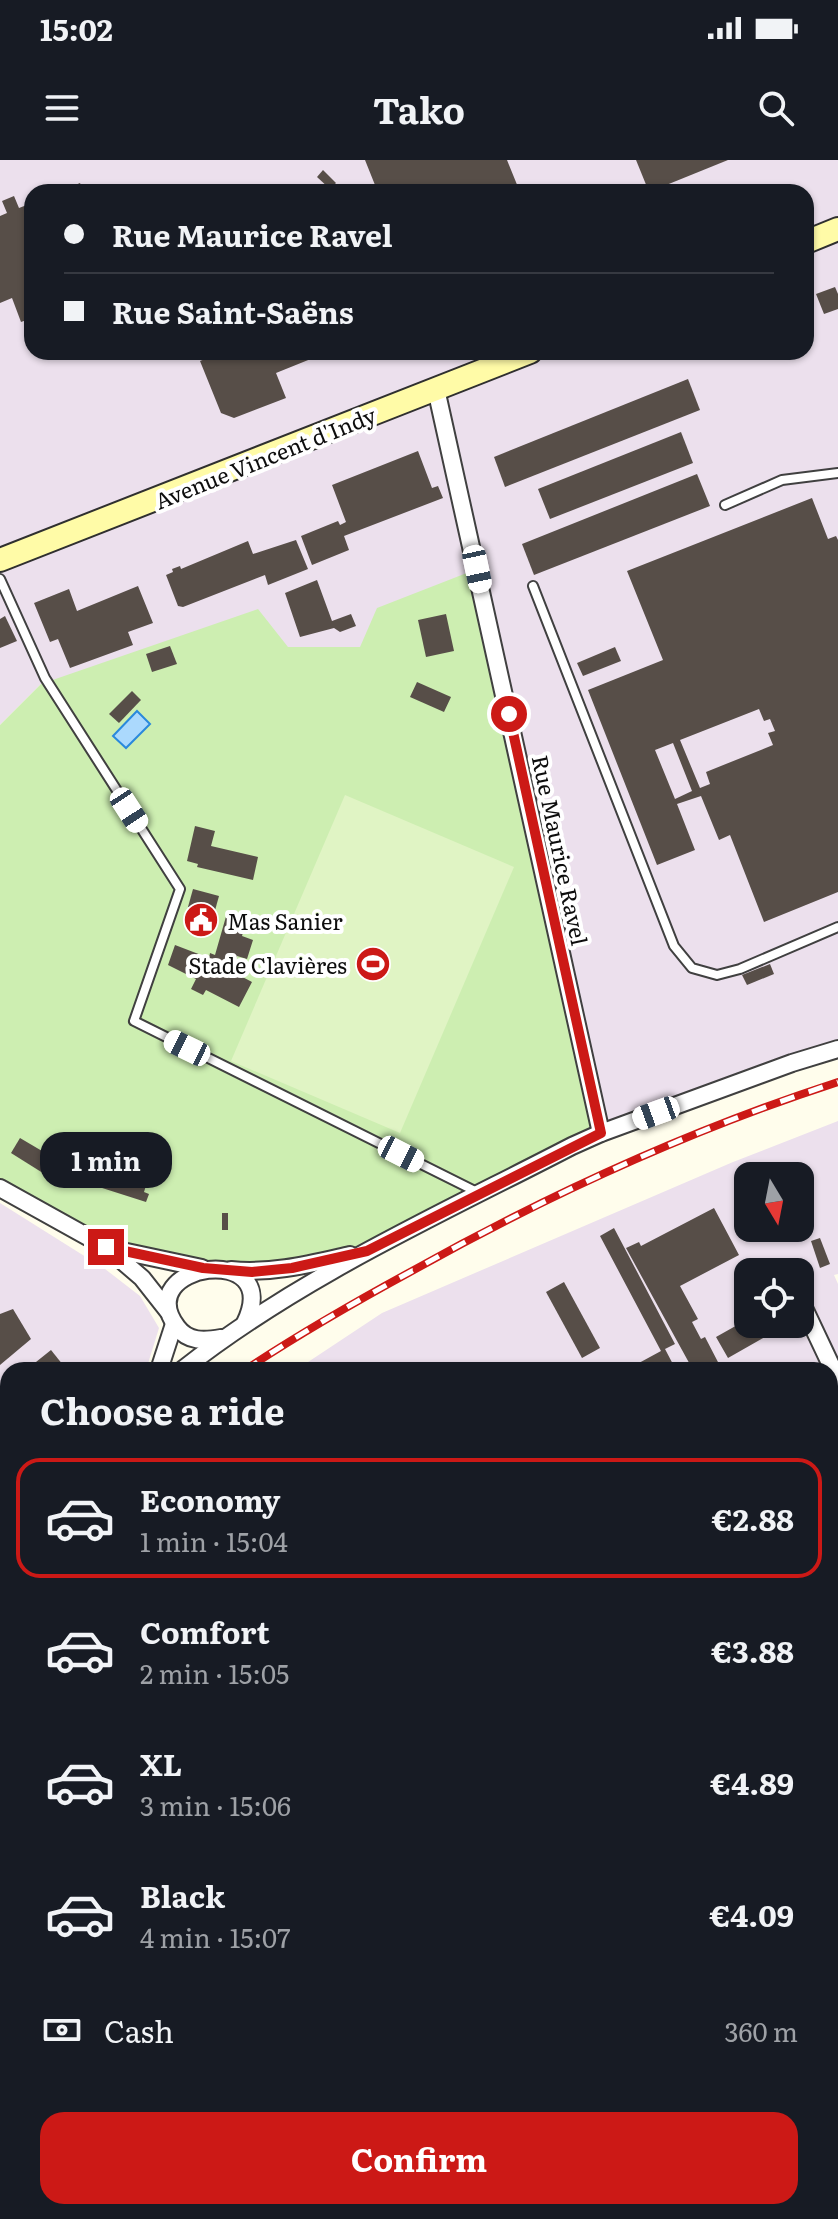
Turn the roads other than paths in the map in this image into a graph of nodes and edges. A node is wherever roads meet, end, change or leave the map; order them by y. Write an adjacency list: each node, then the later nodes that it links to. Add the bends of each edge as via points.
1 (838, 229): 2 (street)
2 (814, 239)
3 (510, 360): 4 (street, Avenue Vincent d'Indy)
4 (436, 389): 7 (street, Avenue Vincent d'Indy); 12 (street, Rue Maurice Ravel)
5 (838, 473): 6 (lane, via 782,480)
6 (725, 505)
7 (0, 560)
8 (0, 579): 14 (lane, via 45,678 180,889 134,1021)
9 (533, 586): 10 (lane, via 674,946 692,968 717,975 740,969)
10 (838, 927)
11 (838, 1049): 12 (street)
12 (601, 1133): 14 (street)
13 (0, 1188): 15 (street)
14 (481, 1194): 16 (street)
15 (106, 1247): 17 (street); 19 (street, via 142,1278)
16 (367, 1251): 18 (street, via 292,1268); 20 (street)
17 (203, 1268): 18 (street); 19 (street, via 176,1283 170,1296)
18 (225, 1270): 20 (street, via 247,1282 252,1298)
19 (171, 1317): 22 (street, via 192,1339); 23 (street)
20 (245, 1323): 22 (street)
21 (814, 1329): 25 (street)
22 (223, 1338): 24 (street)
23 (161, 1362)
24 (192, 1362)
25 (830, 1362)

